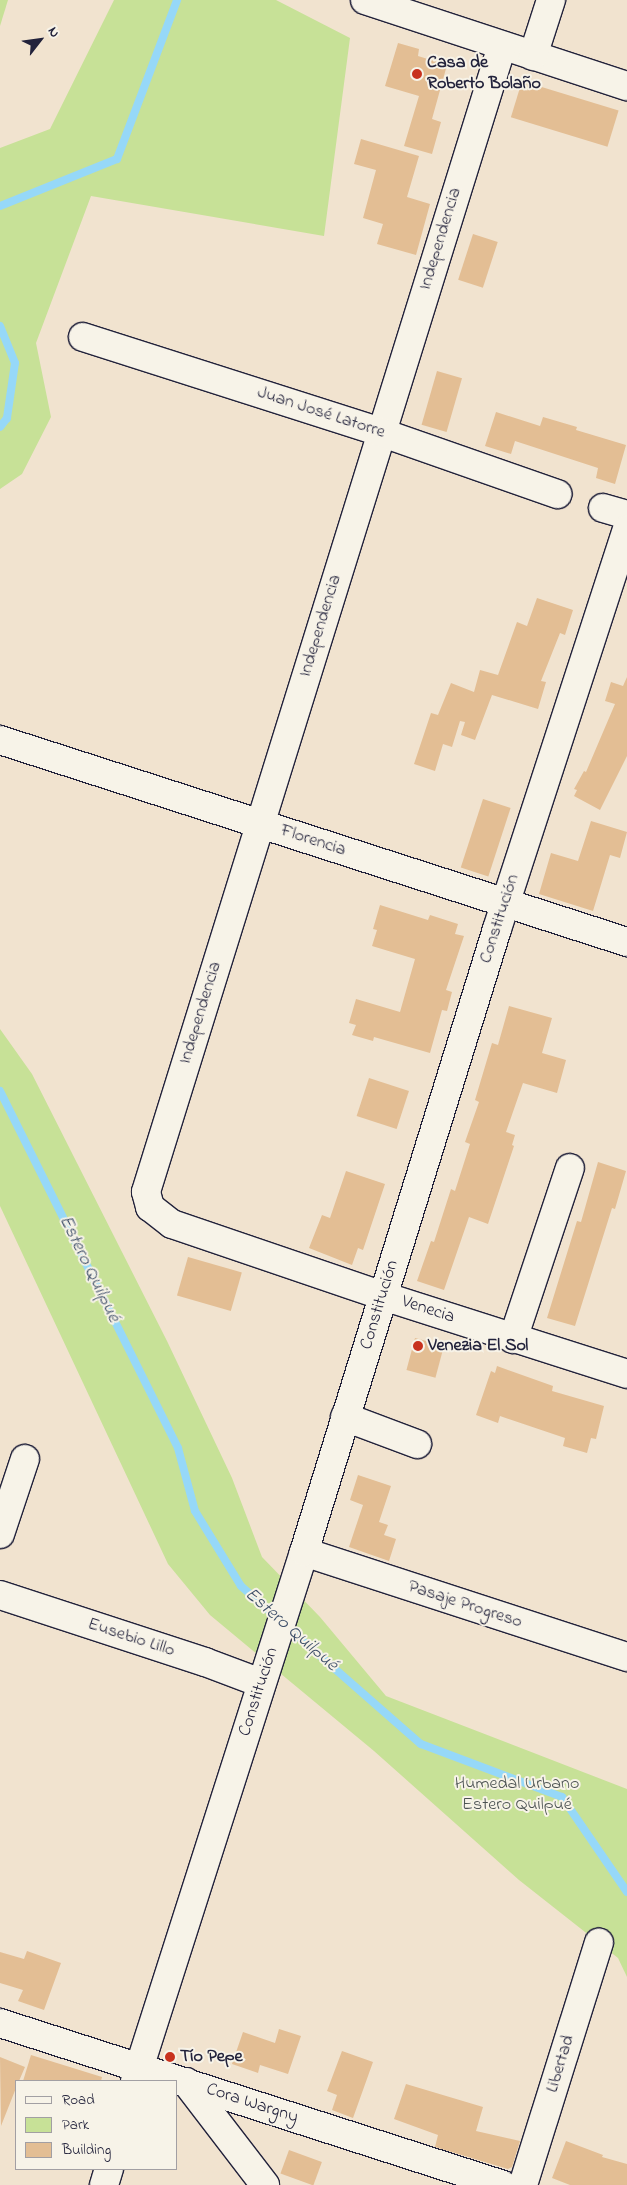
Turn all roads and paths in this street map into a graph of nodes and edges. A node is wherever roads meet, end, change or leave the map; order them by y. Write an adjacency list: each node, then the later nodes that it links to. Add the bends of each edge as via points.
1 (366, 0): 3 (street)
2 (551, 0): 4 (street)
3 (502, 46): 4 (street); 7 (street, Independencia)
4 (534, 56): 5 (street)
5 (627, 86)
6 (83, 337): 7 (street, Juan José Latorre)
7 (380, 432): 8 (street, Juan José Latorre); 11 (street, Independencia)
8 (557, 494)
9 (627, 530): 12 (street, Constitución)
10 (0, 740): 11 (street, Florencia)
11 (259, 824): 12 (street, Florencia); 15 (street, Independencia, via 146,1192)
12 (506, 902): 13 (street, Florencia); 16 (street, Constitución)
13 (627, 942)
14 (570, 1168): 17 (street)
15 (150, 1207): 16 (street, Venecia, via 172,1224)
16 (383, 1296): 17 (street, Venecia); 19 (street, Constitución)
17 (514, 1338): 18 (street, Venecia)
18 (627, 1374)
19 (346, 1417): 20 (street); 23 (street, Constitución)
20 (417, 1444)
21 (25, 1459): 22 (street)
22 (0, 1534)
23 (304, 1552): 25 (street, Pasaje Progreso); 26 (street, Constitución)
24 (0, 1595): 26 (street, Eusebio Lillo, via 205,1662)
25 (627, 1657)
26 (264, 1675): 29 (street, Constitución)
27 (599, 1943): 37 (street, Libertad)
28 (0, 2023): 29 (street, Cora Wargny)
29 (137, 2074): 30 (street, Cora Wargny)
30 (174, 2080)
31 (178, 2081): 32 (street, Cora Wargny)
32 (186, 2082): 35 (street); 36 (street, Cora Wargny)
33 (109, 2170): 34 (street)
34 (104, 2185)
35 (265, 2185)
36 (504, 2185)
37 (523, 2185)

